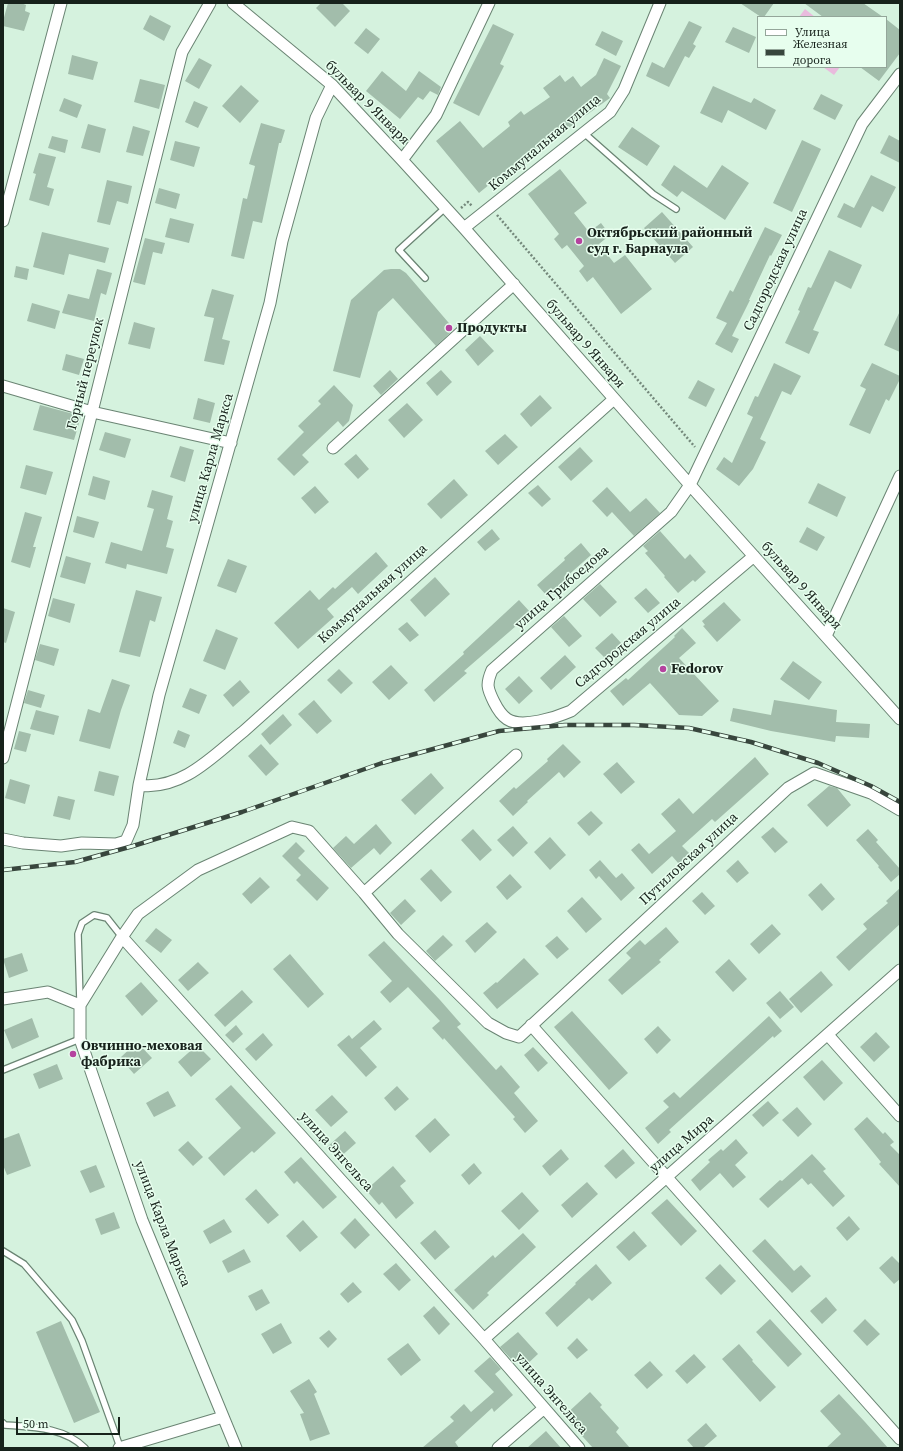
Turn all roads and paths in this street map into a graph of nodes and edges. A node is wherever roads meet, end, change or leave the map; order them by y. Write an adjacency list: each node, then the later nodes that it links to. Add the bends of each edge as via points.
1 (61, 3): 14 (street)
2 (210, 3): 20 (street, Горный переулок, via 182,52)
3 (233, 3): 7 (street, бульвар 9 Января)
4 (489, 3): 9 (street, via 436,115)
5 (660, 3): 8 (street, Коммунальная улица, via 624,90 610,112)
6 (900, 74): 23 (street, Садгородская улица, via 862,124)
7 (332, 85): 9 (street, бульвар 9 Января); 21 (street, улица Карла Маркса, via 316,118 282,241 270,303)
8 (584, 133): 10 (street, Коммунальная улица); 12 (lane, via 653,194)
9 (402, 160): 13 (street, бульвар 9 Января)
10 (490, 207): 15 (street, Коммунальная улица); 23 (path)
11 (474, 209): 13 (path, via 468,202)
12 (676, 209)
13 (449, 212): 15 (street, бульвар 9 Января); 16 (lane, via 399,250)
14 (3, 221)
15 (464, 228): 17 (street, бульвар 9 Января)
16 (425, 278)
17 (514, 284): 19 (street, бульвар 9 Января); 22 (street)
18 (3, 386): 20 (street)
19 (614, 399): 25 (street, бульвар 9 Января); 32 (street, Коммунальная улица, via 244,731 196,771 166,785)
20 (92, 412): 21 (street); 31 (street, Горный переулок)
21 (231, 443): 32 (street, улица Карла Маркса, via 159,695)
22 (333, 448)
23 (704, 457): 25 (street, Садгородская улица)
24 (900, 476): 27 (street)
25 (690, 485): 26 (street, бульвар 9 Января); 29 (street, улица Грибоедова, via 671,512 492,670 487,681 490,694 498,710)
26 (754, 556): 27 (street, бульвар 9 Января); 29 (street, Садгородская улица, via 571,711 538,721)
27 (826, 636): 28 (street, бульвар 9 Января)
28 (900, 719)
29 (508, 720)
30 (516, 755): 35 (street)
31 (3, 758)
32 (139, 785): 34 (street, улица Карла Маркса, via 133,825 126,841 116,844 82,843 61,846)
33 (900, 810): 40 (street, Путиловская улица, via 870,793 814,773 788,788)
34 (3, 839)
35 (364, 893): 36 (street, via 309,832 292,827 198,870 138,914); 40 (street, Путиловская улица, via 398,934 488,1023 506,1033 519,1036)
36 (122, 937): 39 (street); 39 (lane, via 107,918 94,915 82,923 78,934); 47 (street, улица Энгельса)
37 (900, 970): 41 (street, улица Мира)
38 (3, 999): 39 (street, via 48,992)
39 (80, 1005): 42 (street, улица Карла Маркса)
40 (531, 1025): 45 (street)
41 (828, 1035): 44 (street); 45 (street, улица Мира)
42 (80, 1039): 43 (lane); 49 (street, улица Карла Маркса, via 142,1220)
43 (3, 1070)
44 (900, 1116)
45 (666, 1178): 47 (street, улица Мира); 51 (street)
46 (3, 1250): 53 (lane, via 24,1264 72,1320 82,1340)
47 (484, 1339): 48 (street, улица Энгельса)
48 (543, 1408): 55 (street); 56 (street, улица Энгельса)
49 (223, 1417): 53 (street); 54 (street, улица Карла Маркса)
50 (3, 1423): 52 (lane, via 63,1433)
51 (900, 1439)
52 (85, 1448)
53 (119, 1448)
54 (236, 1448)
55 (498, 1448)
56 (579, 1448)

